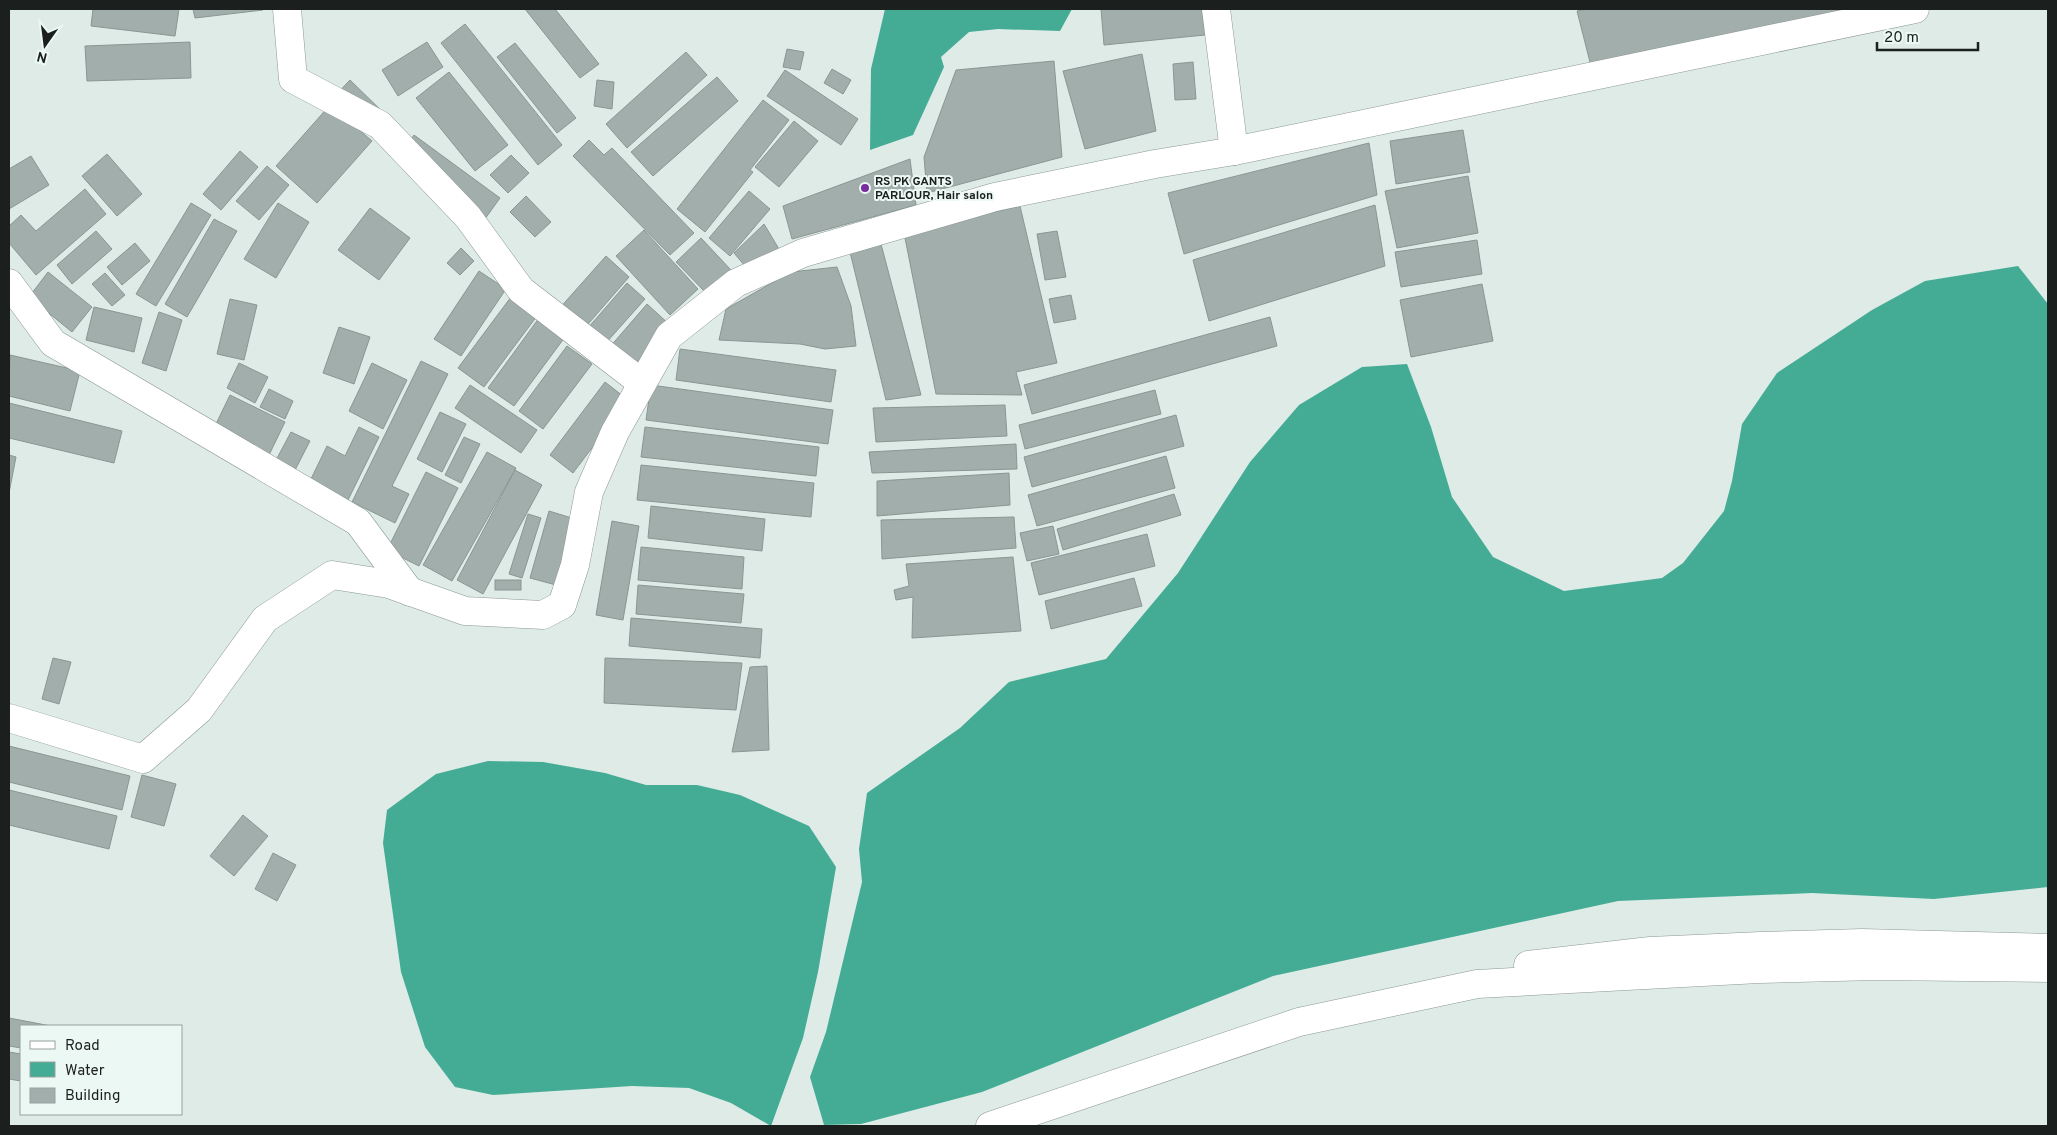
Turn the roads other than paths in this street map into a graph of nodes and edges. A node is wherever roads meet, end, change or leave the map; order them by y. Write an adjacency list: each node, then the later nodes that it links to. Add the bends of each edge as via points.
1 (287, 9): 6 (street, via 294,80 380,125 468,217 521,290)
2 (1216, 9): 4 (street)
3 (1915, 9): 4 (street)
4 (1234, 151): 6 (street, via 994,196 803,253 736,283 669,336)
5 (9, 282): 7 (street, via 52,343 358,522)
6 (642, 383): 7 (street, via 615,432 589,492 575,565 562,605 543,615 466,612)
7 (410, 592): 8 (street, via 389,584 332,575 264,619 199,710 143,758)
8 (9, 718)
9 (2048, 948): 11 (street, via 1862,944 1650,951 1479,971 1377,987)
10 (2048, 968): 11 (street, via 1874,966 1759,969 1477,984)
11 (1299, 1022): 12 (street)
12 (990, 1126)

